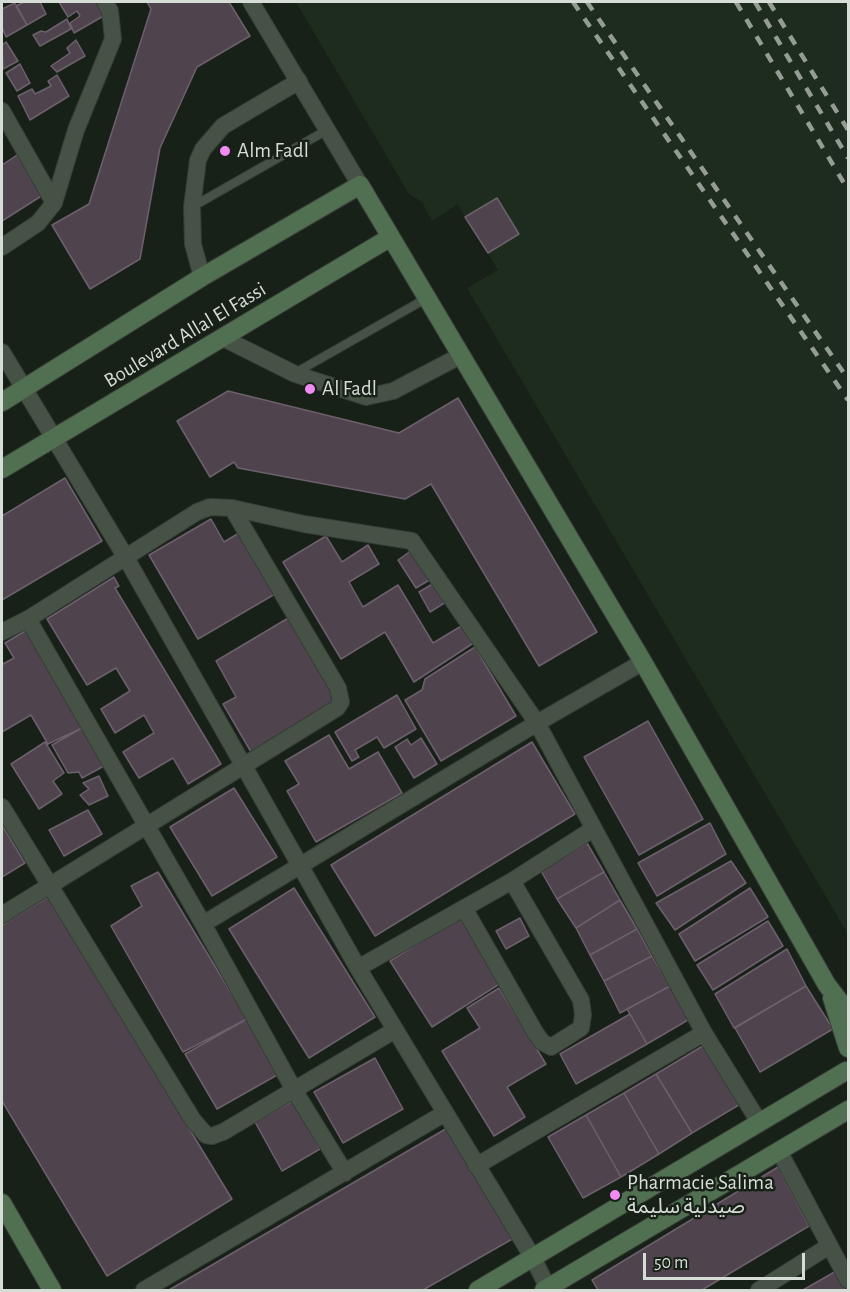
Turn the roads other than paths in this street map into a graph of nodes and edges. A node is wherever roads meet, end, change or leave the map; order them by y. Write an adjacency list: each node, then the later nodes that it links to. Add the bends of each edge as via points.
1 (105, 2): 7 (street, via 113,39 76,130)
2 (251, 2): 3 (street)
3 (299, 81): 5 (street); 8 (street, via 211,137 198,160)
4 (2, 111): 7 (street)
5 (327, 130): 6 (street); 8 (lane)
6 (360, 185): 9 (street); 11 (street, Boulevard Allal El Fassi)
7 (54, 203): 10 (street, via 38,223)
8 (192, 207): 11 (street, via 193,244)
9 (391, 237): 12 (street); 13 (street, Boulevard Allal El Fassi)
10 (2, 247)
11 (202, 277): 17 (street, Boulevard Allal El Fassi)
12 (427, 298): 15 (street); 16 (lane)
13 (223, 338): 16 (street); 19 (street, Boulevard Allal El Fassi)
14 (2, 352): 17 (street)
15 (460, 356): 16 (street, via 381,396 366,397); 25 (street)
16 (295, 374)
17 (24, 389): 18 (street, Boulevard Allal El Fassi); 19 (street)
18 (2, 402)
19 (53, 440): 20 (street, Boulevard Allal El Fassi); 22 (street)
20 (2, 469)
21 (232, 508): 22 (street, via 210,507 197,512); 26 (street, via 412,541); 27 (street, via 342,695 337,708)
22 (125, 556): 23 (street); 27 (street)
23 (28, 619): 24 (street); 29 (street)
24 (2, 632)
25 (643, 662): 26 (street); 38 (street)
26 (537, 723): 30 (street); 31 (street)
27 (243, 765): 29 (street); 31 (street)
28 (2, 807): 33 (street)
29 (146, 824): 33 (street); 36 (street)
30 (593, 829): 32 (street); 41 (street)
31 (299, 866): 36 (street); 37 (street)
32 (512, 881): 34 (street); 34 (street, via 581,1000 581,1028 551,1047 535,1032)
33 (49, 887): 35 (street); 44 (street, via 206,1135 223,1132)
34 (464, 908): 37 (street)
35 (2, 915)
36 (203, 924): 44 (street)
37 (358, 968): 40 (street)
38 (827, 984): 39 (street); 42 (street)
39 (849, 1012)
40 (395, 1030): 44 (street); 46 (street)
41 (704, 1033): 47 (street); 49 (street)
42 (849, 1048)
43 (848, 1073): 47 (street)
44 (294, 1090): 50 (street)
45 (849, 1110): 48 (street)
46 (444, 1113): 49 (street); 50 (street)
47 (759, 1122): 53 (street)
48 (779, 1151): 52 (street); 58 (street)
49 (476, 1166): 53 (street)
50 (345, 1173): 56 (street)
51 (2, 1203): 55 (street)
52 (829, 1246): 54 (street); 59 (street)
53 (533, 1258): 57 (street); 58 (street)
54 (849, 1280)
55 (52, 1290)
56 (144, 1290)
57 (478, 1290)
58 (547, 1290)
59 (759, 1290)

